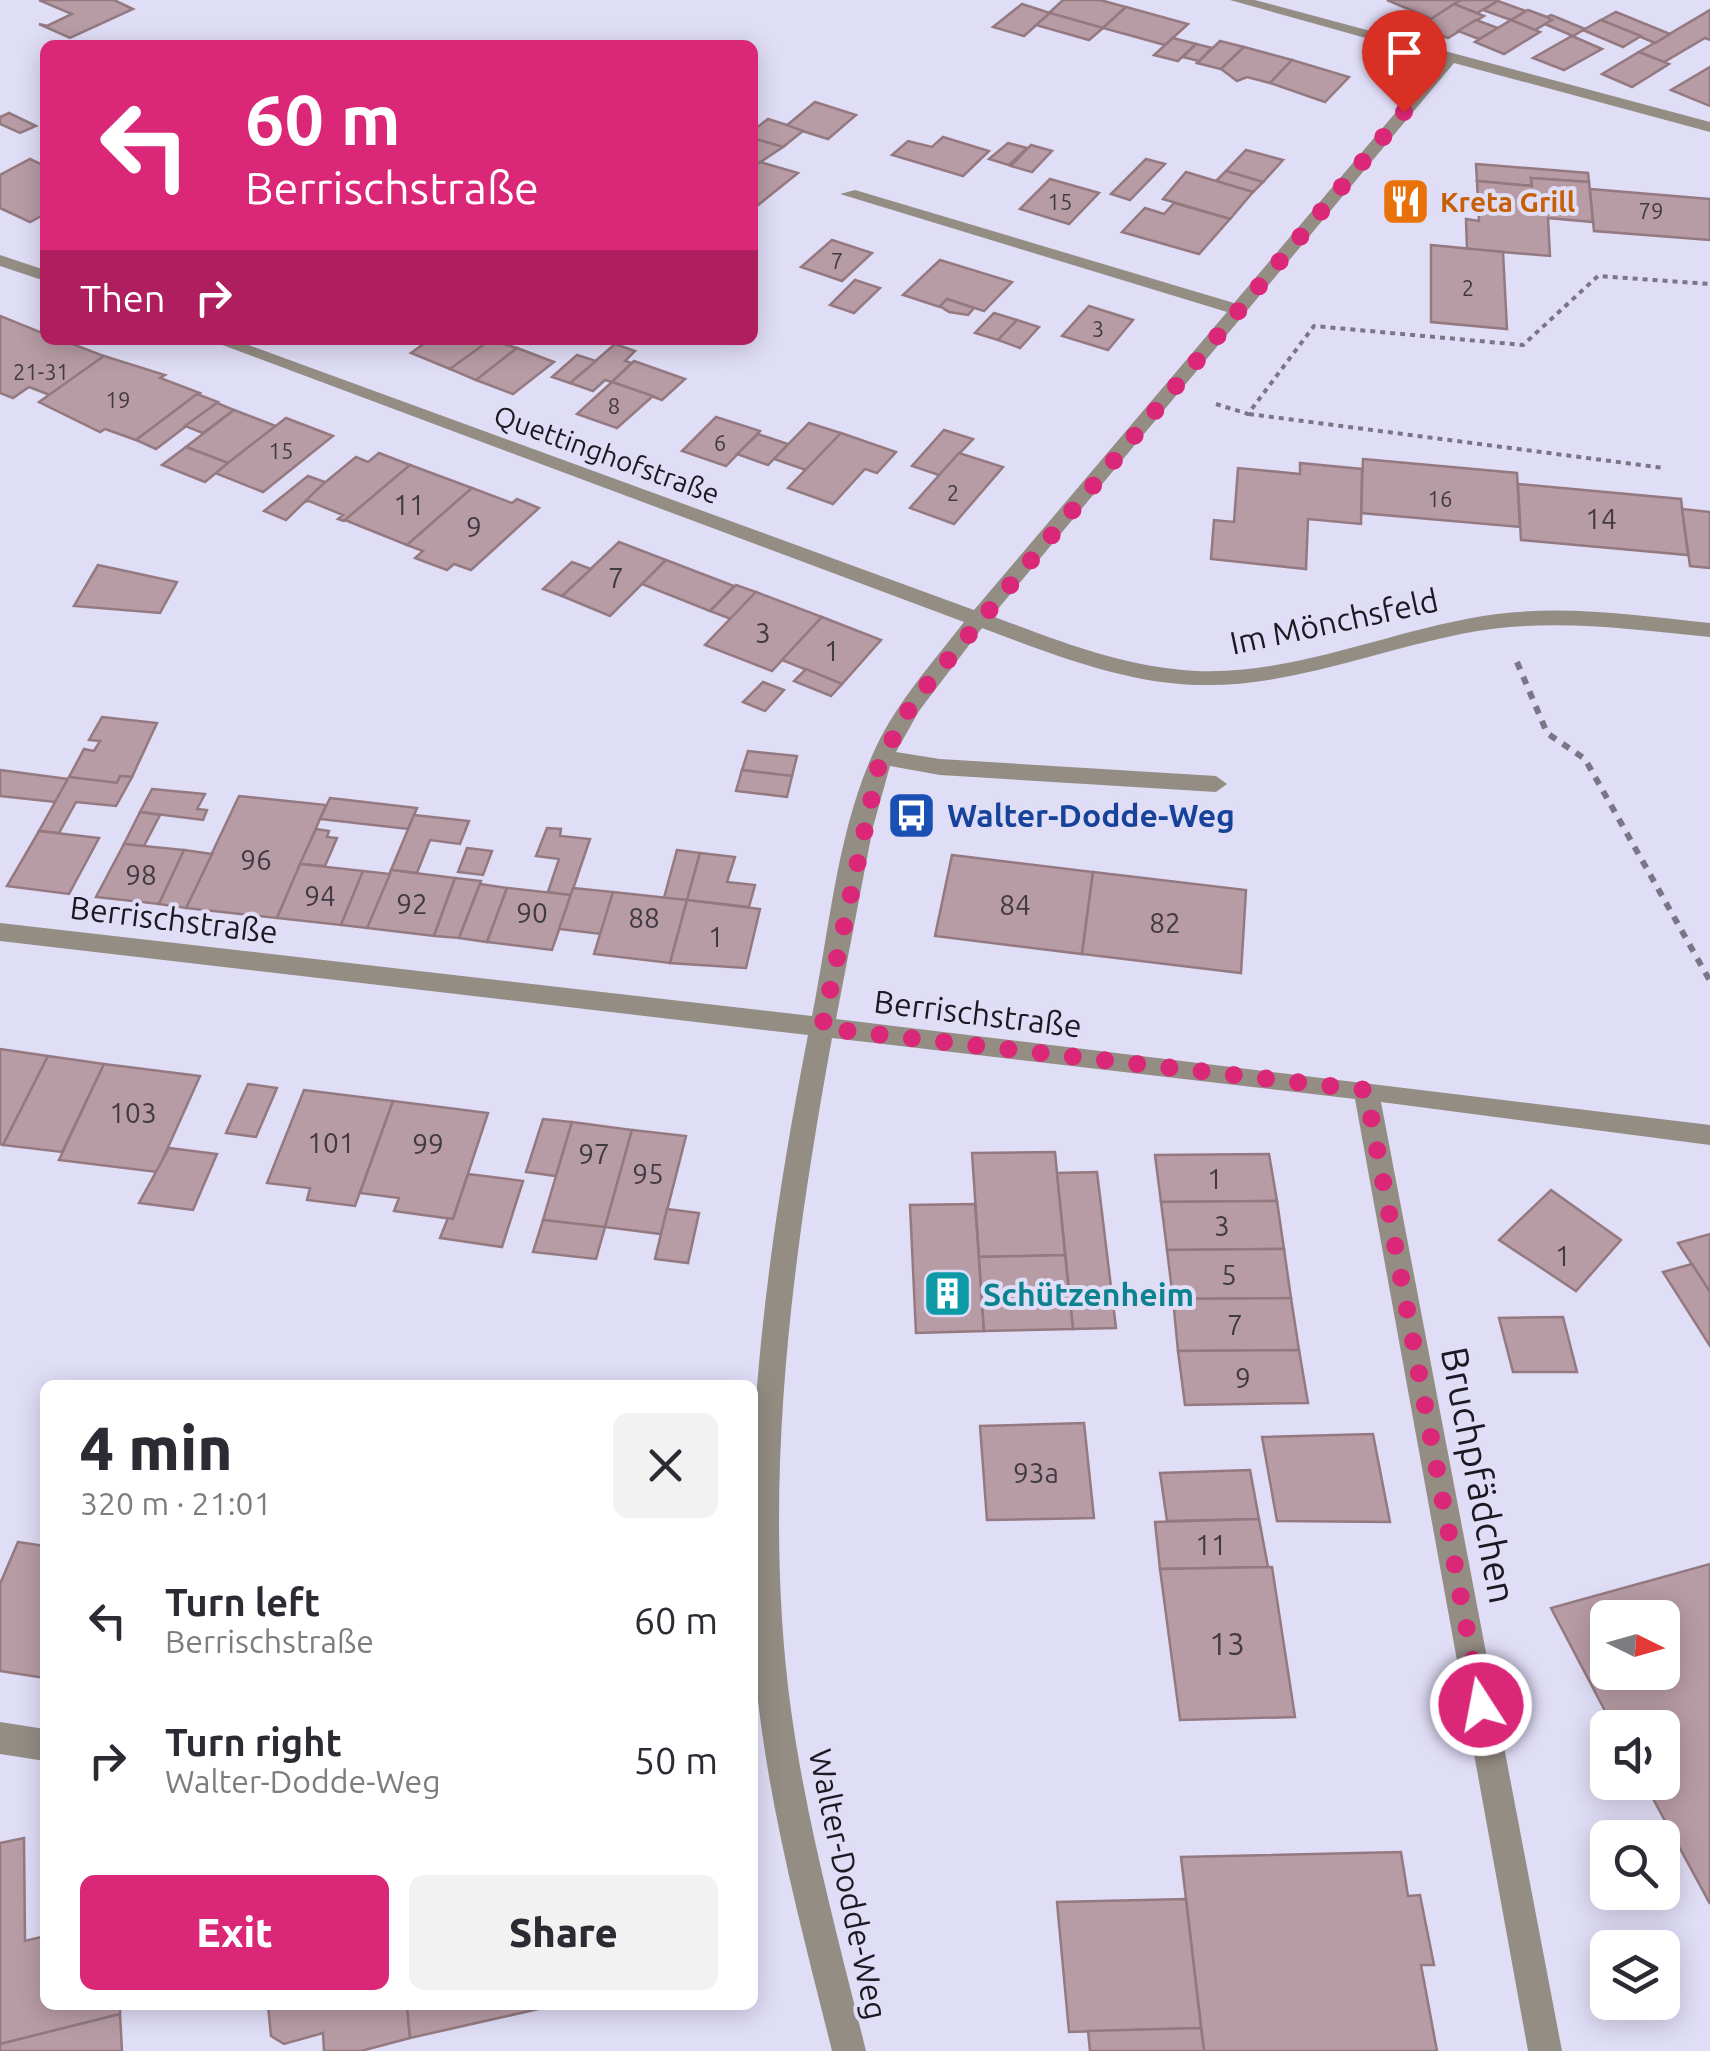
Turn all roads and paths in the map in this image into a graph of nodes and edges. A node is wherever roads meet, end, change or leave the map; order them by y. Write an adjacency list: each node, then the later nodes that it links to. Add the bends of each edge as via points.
1 (1238, 0): 2 (street)
2 (1452, 56): 3 (street); 8 (street, Walter-Dodde-Weg)
3 (1710, 127)
4 (849, 194): 8 (street)
5 (0, 260): 6 (street)
6 (40, 274)
7 (1710, 284): 11 (path, via 1598,276 1524,345 1314,326)
8 (1239, 310): 10 (street, Walter-Dodde-Weg)
9 (232, 345): 13 (street, Quettinghofstraße)
10 (1172, 389): 11 (path); 13 (street, Walter-Dodde-Weg)
11 (1248, 414): 12 (path)
12 (1664, 468)
13 (978, 620): 14 (street, Im Mönchsfeld, via 1144,672 1216,678); 16 (street, Walter-Dodde-Weg, via 913,702)
14 (1499, 620): 15 (street, Im Mönchsfeld); 19 (path, via 1547,733 1585,759)
15 (1710, 630)
16 (883, 756): 17 (street, via 940,767); 20 (street, Walter-Dodde-Weg)
17 (1216, 784)
18 (0, 932): 20 (street, Berrischstraße)
19 (1710, 982)
20 (822, 1028): 21 (street, Berrischstraße); 25 (street, Walter-Dodde-Weg, via 787,1220 766,1470 770,1660 796,1836)
21 (1366, 1090): 22 (street, Berrischstraße); 26 (street, Bruchpfädchen)
22 (1710, 1135)
23 (0, 1738): 24 (street)
24 (40, 1745)
25 (850, 2051)
26 (1545, 2051)

